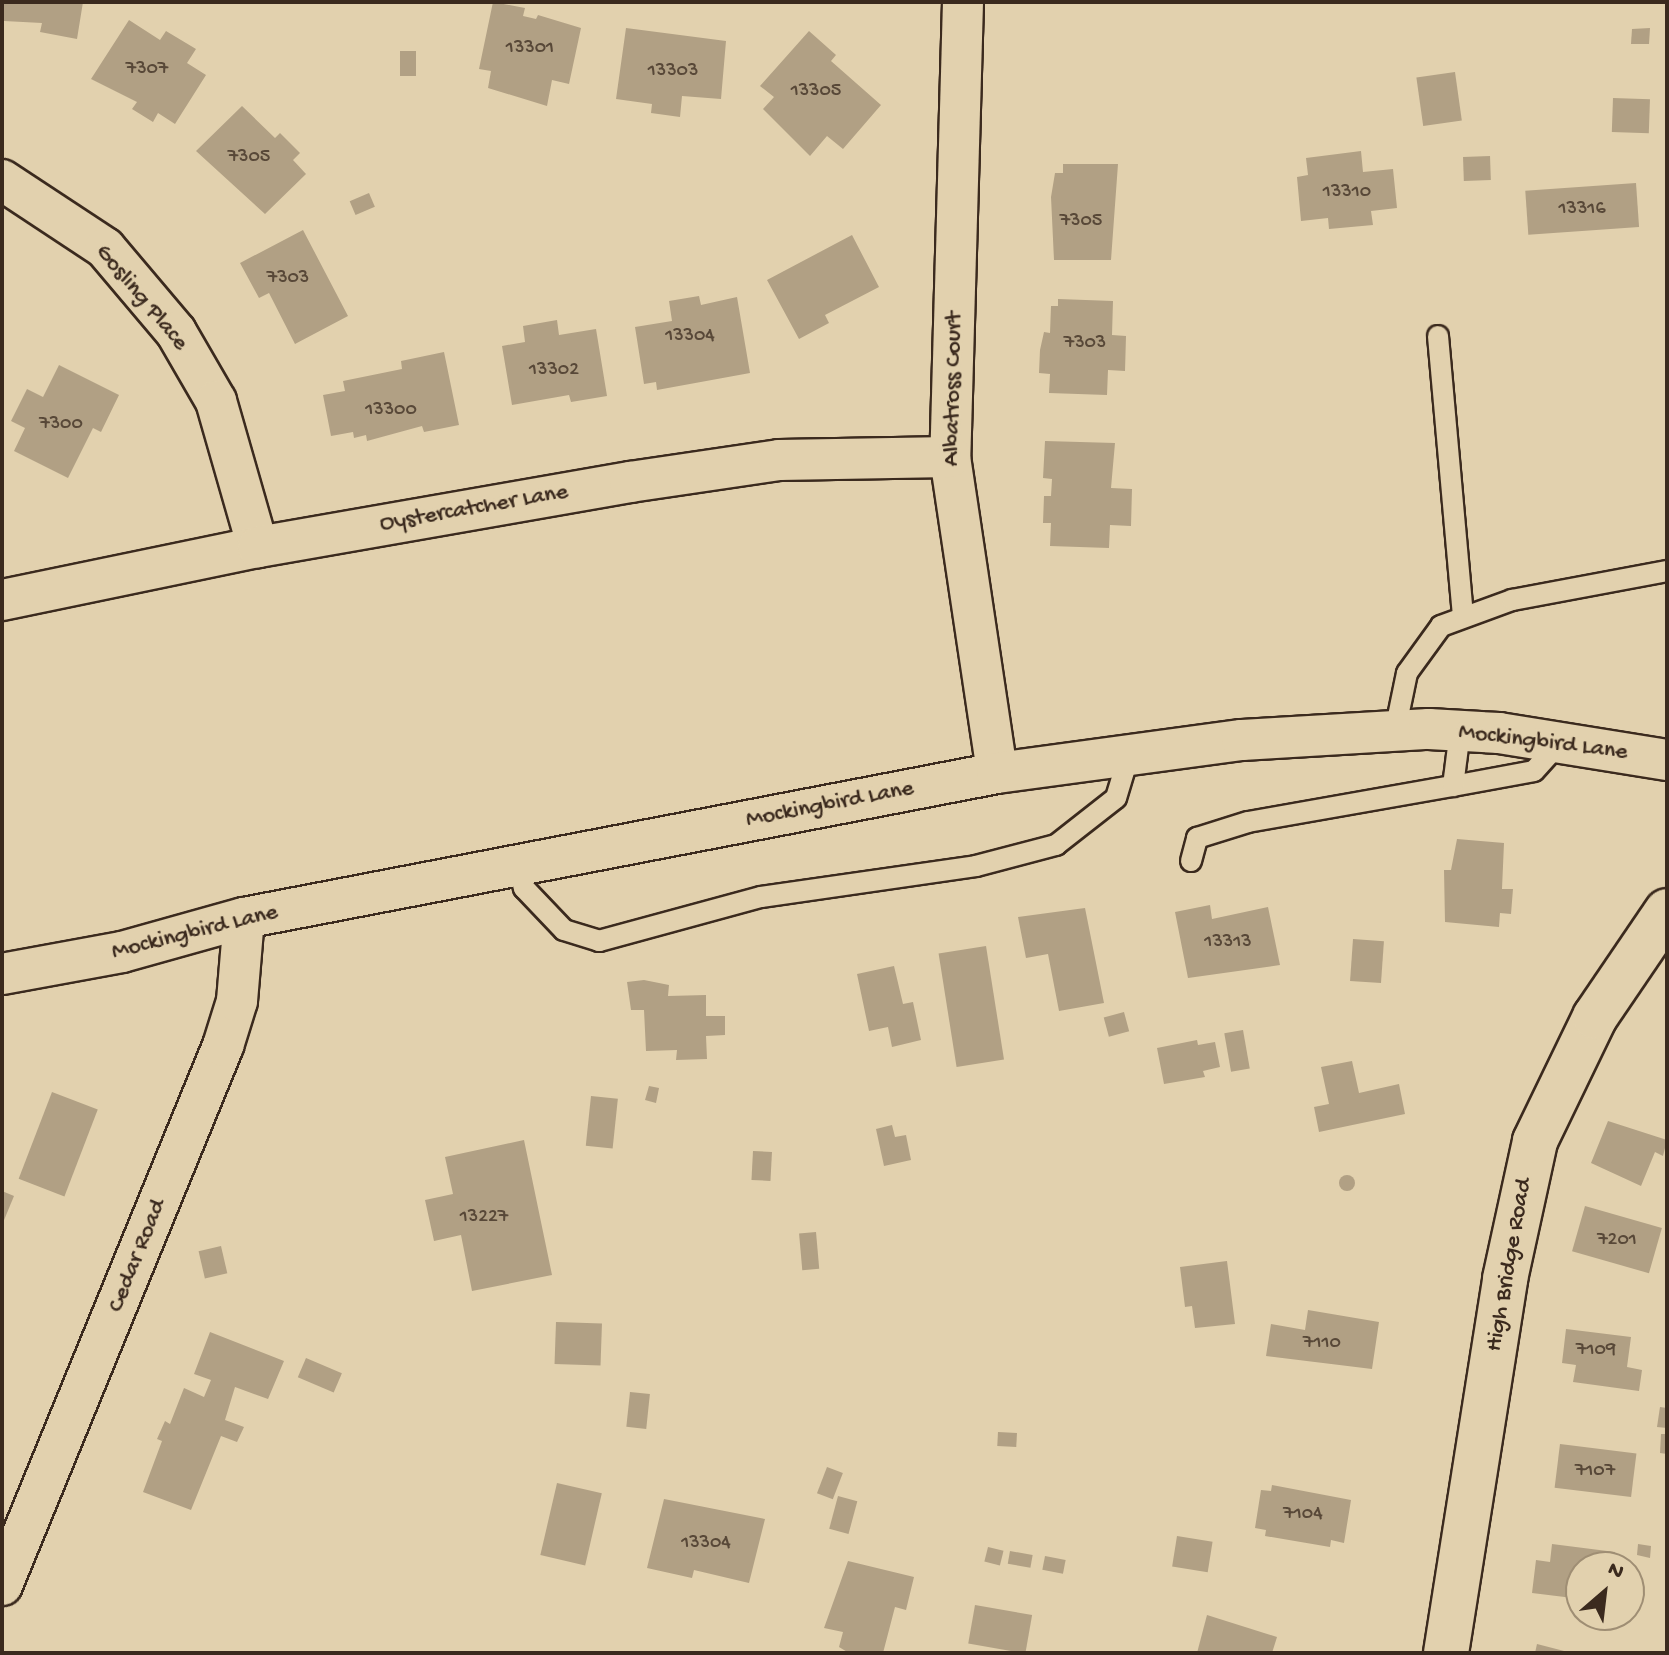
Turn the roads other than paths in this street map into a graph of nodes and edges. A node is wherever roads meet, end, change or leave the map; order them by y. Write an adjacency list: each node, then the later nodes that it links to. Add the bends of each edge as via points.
1 (963, 2): 4 (street, Albatross Court)
2 (2, 180): 5 (street, Gosling Place, via 105,248 176,332 216,401)
3 (1438, 336): 8 (lane)
4 (950, 457): 5 (street, Oystercatcher Lane, via 779,460); 14 (street, Albatross Court)
5 (258, 547): 7 (street, Oystercatcher Lane)
6 (1667, 571): 8 (lane, via 1512,600)
7 (2, 600)
8 (1463, 616): 9 (lane, via 1441,626 1407,673)
9 (1395, 731): 10 (street, Mockingbird Lane); 12 (street, Mockingbird Lane, via 1242,740)
10 (1460, 731): 11 (street, Mockingbird Lane); 15 (lane)
11 (1560, 742): 13 (street, Mockingbird Lane); 15 (lane, via 1534,771)
12 (1129, 755): 14 (street, Mockingbird Lane); 17 (lane, via 1116,798 1056,845 976,866 761,897 599,941 564,930 524,888)
13 (1667, 760)
14 (997, 773): 17 (street, Mockingbird Lane)
15 (1453, 786): 16 (lane, via 1248,822 1197,838)
16 (1191, 861)
17 (518, 866): 19 (street, Mockingbird Lane)
18 (1667, 911): 22 (street, High Bridge Road, via 1595,1017 1535,1141 1505,1279)
19 (244, 918): 20 (street, Mockingbird Lane, via 122,952); 21 (street, Cedar Road, via 237,1001 223,1046)
20 (2, 974)
21 (2, 1585)
22 (1446, 1653)

